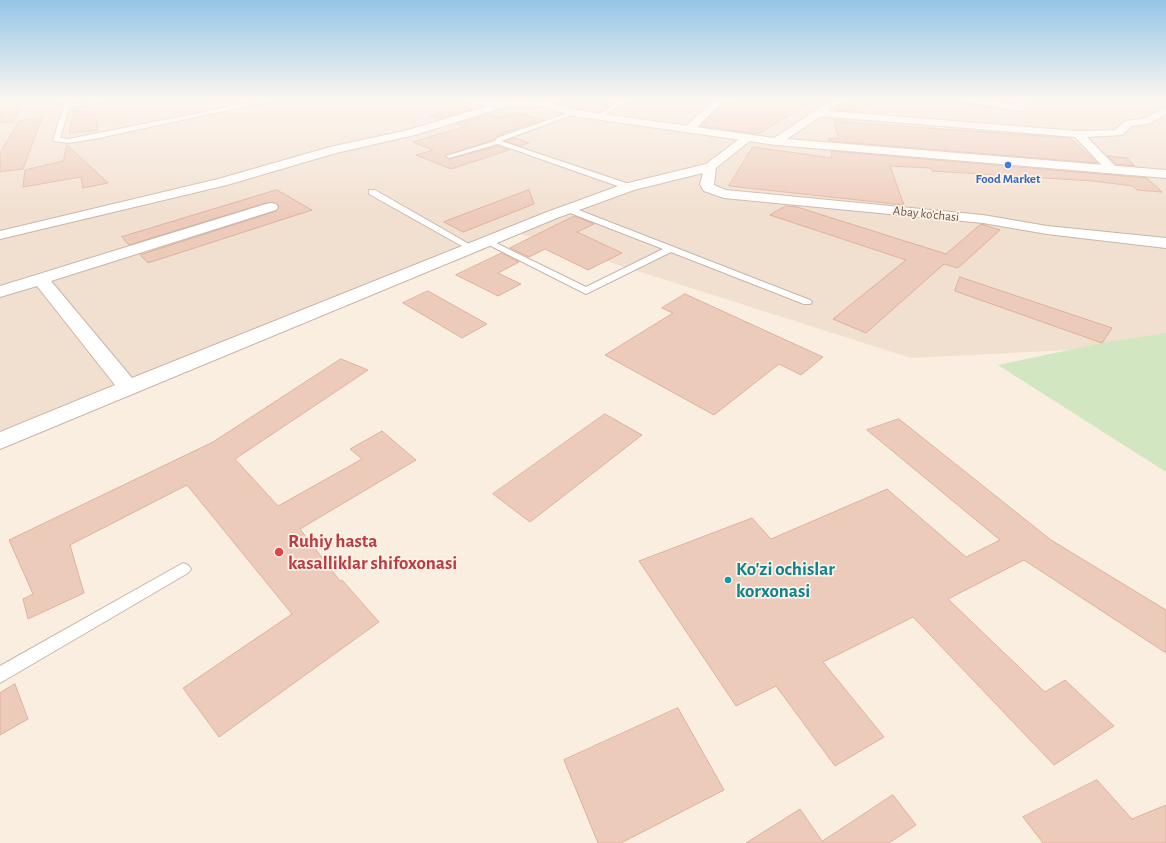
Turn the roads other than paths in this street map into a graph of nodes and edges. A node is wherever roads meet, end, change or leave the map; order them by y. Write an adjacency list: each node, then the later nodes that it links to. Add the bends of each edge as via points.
1 (57, 138): 2 (lane, via 68,141)
2 (85, 138)
3 (387, 138): 19 (street, via 334,150 222,182)
4 (501, 138): 9 (lane)
5 (747, 138): 12 (street)
6 (749, 138): 10 (street)
7 (781, 138): 10 (street)
8 (1082, 138): 13 (street)
9 (498, 142): 11 (lane); 15 (lane)
10 (776, 142): 13 (street)
11 (449, 156)
12 (710, 167): 15 (street); 20 (street, Abay ko'chasi, via 707,184 709,188 724,194 983,219 1047,230)
13 (1111, 168): 14 (street)
14 (1166, 174)
15 (629, 187): 18 (street)
16 (372, 192): 21 (lane)
17 (271, 207): 23 (street)
18 (568, 209): 21 (street); 22 (lane)
19 (0, 235)
20 (1166, 243)
21 (479, 245): 22 (lane, via 586,291); 26 (street)
22 (670, 249): 25 (lane)
23 (40, 279): 24 (street); 26 (street)
24 (0, 292)
25 (807, 302)
26 (128, 387): 27 (street)
27 (0, 442)
28 (183, 569): 29 (lane)
29 (0, 675)

